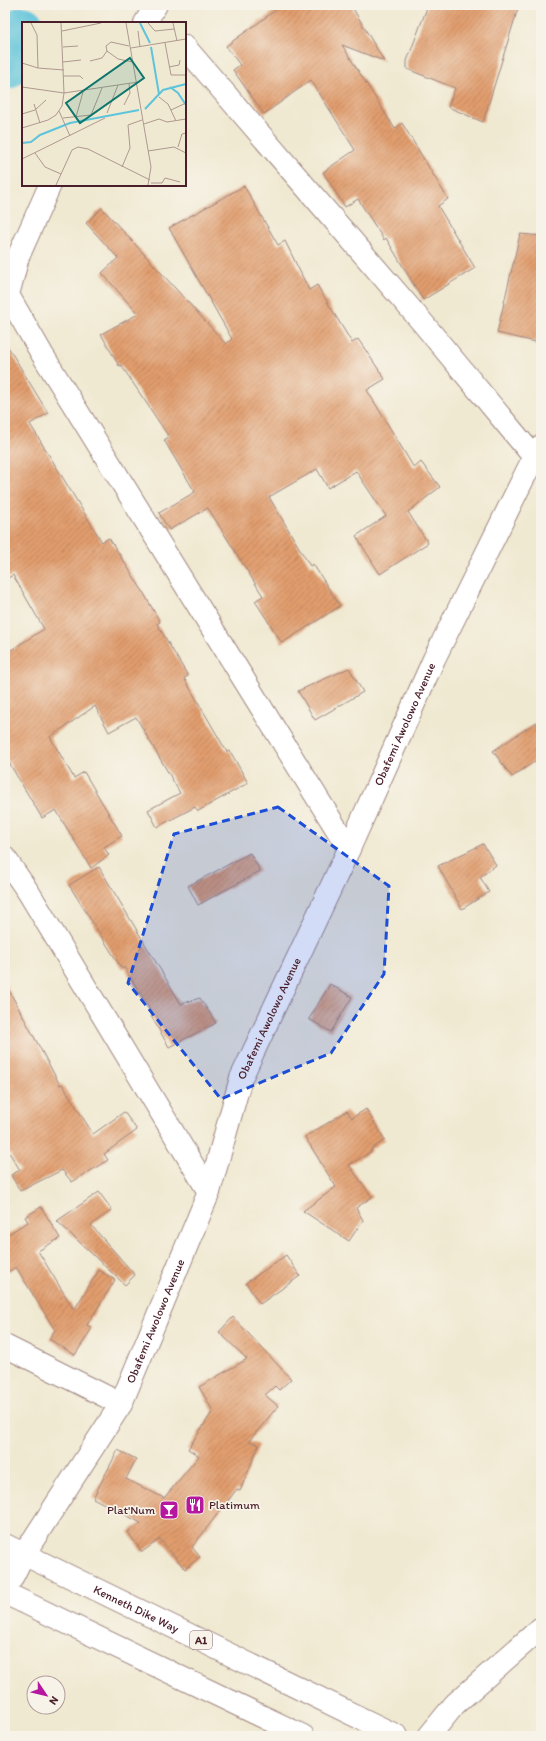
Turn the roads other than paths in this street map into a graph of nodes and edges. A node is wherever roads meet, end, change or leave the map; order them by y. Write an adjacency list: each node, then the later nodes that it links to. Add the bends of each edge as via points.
1 (186, 48): 3 (main road)
2 (50, 186): 4 (main road, via 18,257 8,295 42,354)
3 (537, 451): 4 (main road, Obafemi Awolowo Avenue, via 434,659)
4 (350, 849): 6 (main road, Obafemi Awolowo Avenue, via 241,1078)
5 (5, 858): 6 (main road, via 29,893)
6 (209, 1192): 8 (main road, Obafemi Awolowo Avenue)
7 (5, 1346): 8 (main road)
8 (121, 1404): 9 (main road, Obafemi Awolowo Avenue)
9 (15, 1549): 10 (main road, Obafemi Awolowo Avenue); 13 (main road, Kenneth Dike Way / A1)
10 (5, 1592): 12 (main road)
11 (541, 1628): 14 (main road, via 455,1704)
12 (303, 1736)
13 (397, 1736)
14 (429, 1736)

